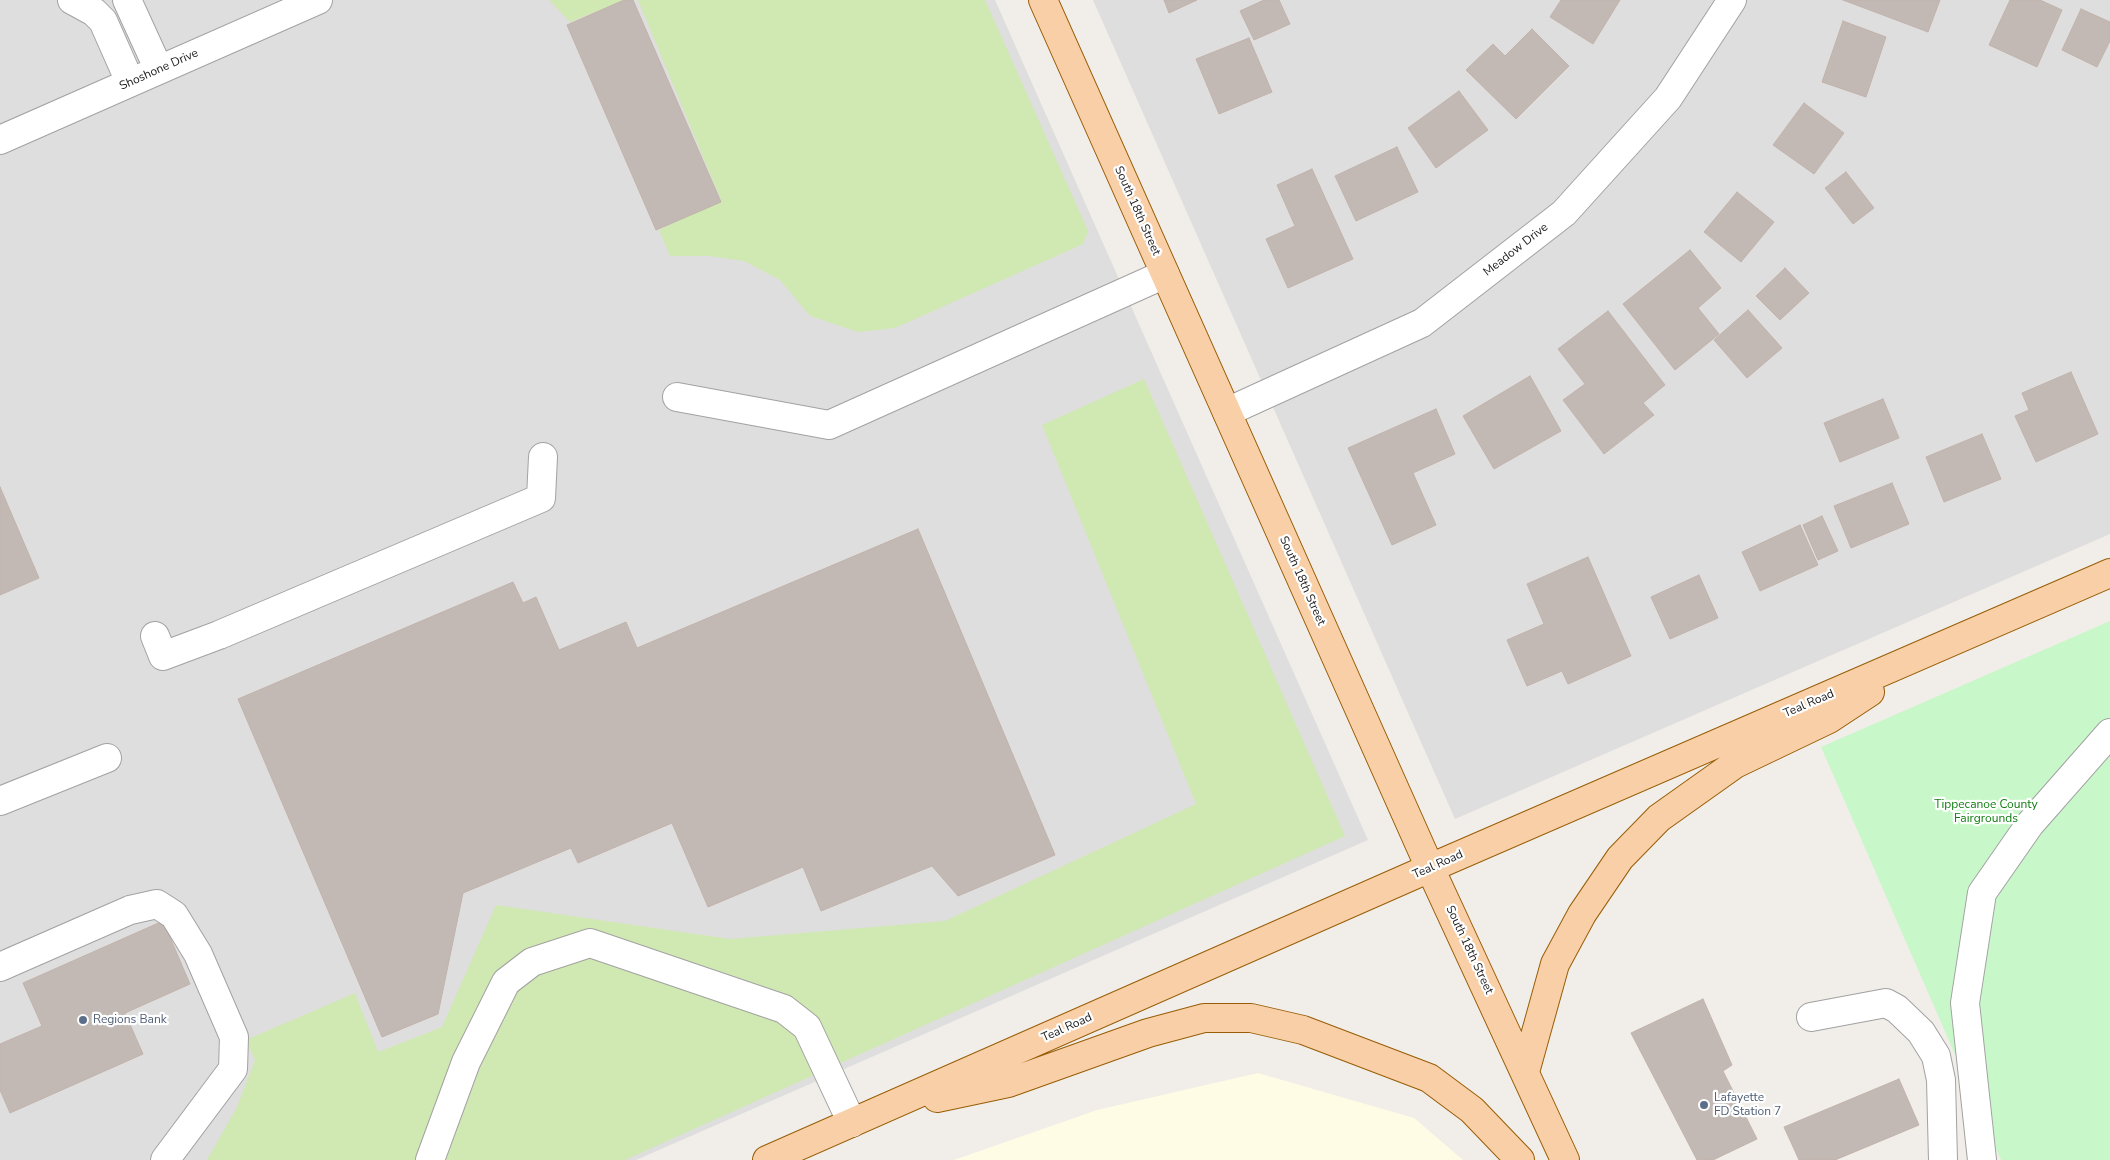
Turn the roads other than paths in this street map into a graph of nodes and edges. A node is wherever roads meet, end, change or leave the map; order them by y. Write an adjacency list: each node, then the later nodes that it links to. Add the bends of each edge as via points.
1 (72, 0): 7 (street, via 103,21)
2 (127, 0): 6 (street)
3 (318, 0): 6 (street, Shoshone Drive)
4 (1043, 0): 9 (main road, South 18th Street)
5 (1732, 0): 11 (street, Meadow Drive, via 1668,98 1564,213 1422,323)
6 (159, 70): 7 (street, Shoshone Drive)
7 (130, 82): 8 (street, Shoshone Drive)
8 (0, 140)
9 (1165, 274): 10 (street, via 829,425); 11 (main road, South 18th Street)
10 (677, 397)
11 (1227, 412): 19 (main road, South 18th Street)
12 (543, 457): 14 (street, via 541,498 163,656)
13 (2110, 573): 15 (main road, Teal Road)
14 (155, 636)
15 (1931, 651): 19 (main road, Teal Road); 22 (main road, via 1829,719 1735,764 1659,818 1626,852 1582,914 1555,964)
16 (2110, 733): 31 (street, via 2030,824 1982,893 1965,1004)
17 (107, 758): 18 (street)
18 (0, 801)
19 (1430, 868): 22 (main road, South 18th Street); 23 (main road, Teal Road)
20 (0, 967): 25 (street, via 130,910 157,904 174,915 198,954 234,1037 233,1069)
21 (1812, 1017): 30 (street, via 1886,1003 1921,1032 1936,1056 1941,1080)
22 (1525, 1072): 29 (main road, South 18th Street)
23 (882, 1110): 24 (main road, Teal Road); 28 (main road, via 1008,1083 1148,1033 1204,1018 1251,1018 1303,1030 1430,1078 1472,1110)
24 (852, 1123): 26 (street, via 806,1027 784,1009 590,944 532,962 506,982 466,1062); 27 (main road, Teal Road)
25 (166, 1160)
26 (430, 1160)
27 (767, 1160)
28 (1520, 1160)
29 (1565, 1160)
30 (1943, 1160)
31 (1982, 1160)

